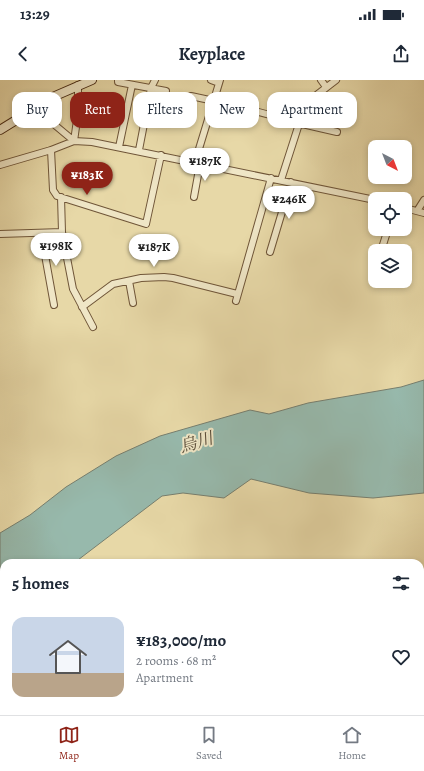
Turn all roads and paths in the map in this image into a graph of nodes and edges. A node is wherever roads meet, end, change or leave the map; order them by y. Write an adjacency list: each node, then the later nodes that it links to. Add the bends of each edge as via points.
1 (92, 80): 8 (main road)
2 (118, 80): 9 (street)
3 (155, 80): 11 (street)
4 (211, 80): 7 (street)
5 (321, 80): 10 (street)
6 (336, 80): 10 (street)
7 (219, 81): 13 (street)
8 (78, 85): 15 (main road); 23 (street)
9 (132, 85): 11 (street); 24 (street)
10 (326, 87): 14 (street)
11 (151, 88): 12 (street); 26 (street)
12 (166, 91)
13 (216, 92)
14 (320, 92)
15 (62, 93)
16 (12, 122): 21 (main road)
17 (58, 128): 23 (street)
18 (207, 128): 28 (street)
19 (298, 128): 31 (street)
20 (318, 128): 22 (street)
21 (0, 130)
22 (337, 132)
23 (74, 141): 24 (street); 25 (street)
24 (119, 147): 26 (street)
25 (51, 150): 29 (street); 33 (street, via 53,190 57,196)
26 (138, 150): 27 (street)
27 (161, 155): 28 (street); 33 (street, via 146,224)
28 (197, 163): 30 (street); 34 (street)
29 (0, 165)
30 (271, 178): 31 (street); 43 (street)
31 (281, 180): 32 (street)
32 (291, 182): 35 (street); 41 (street)
33 (62, 197): 39 (street)
34 (194, 197)
35 (368, 198)
36 (424, 200): 37 (street)
37 (421, 212)
38 (40, 232): 39 (street); 40 (street); 46 (street)
39 (62, 232): 47 (street, via 73,289)
40 (0, 234)
41 (270, 252)
42 (129, 281): 43 (street, via 164,277); 45 (street); 47 (street, via 113,284)
43 (236, 294): 44 (street)
44 (236, 301)
45 (133, 303)
46 (54, 305)
47 (82, 307): 48 (street)
48 (93, 327)

